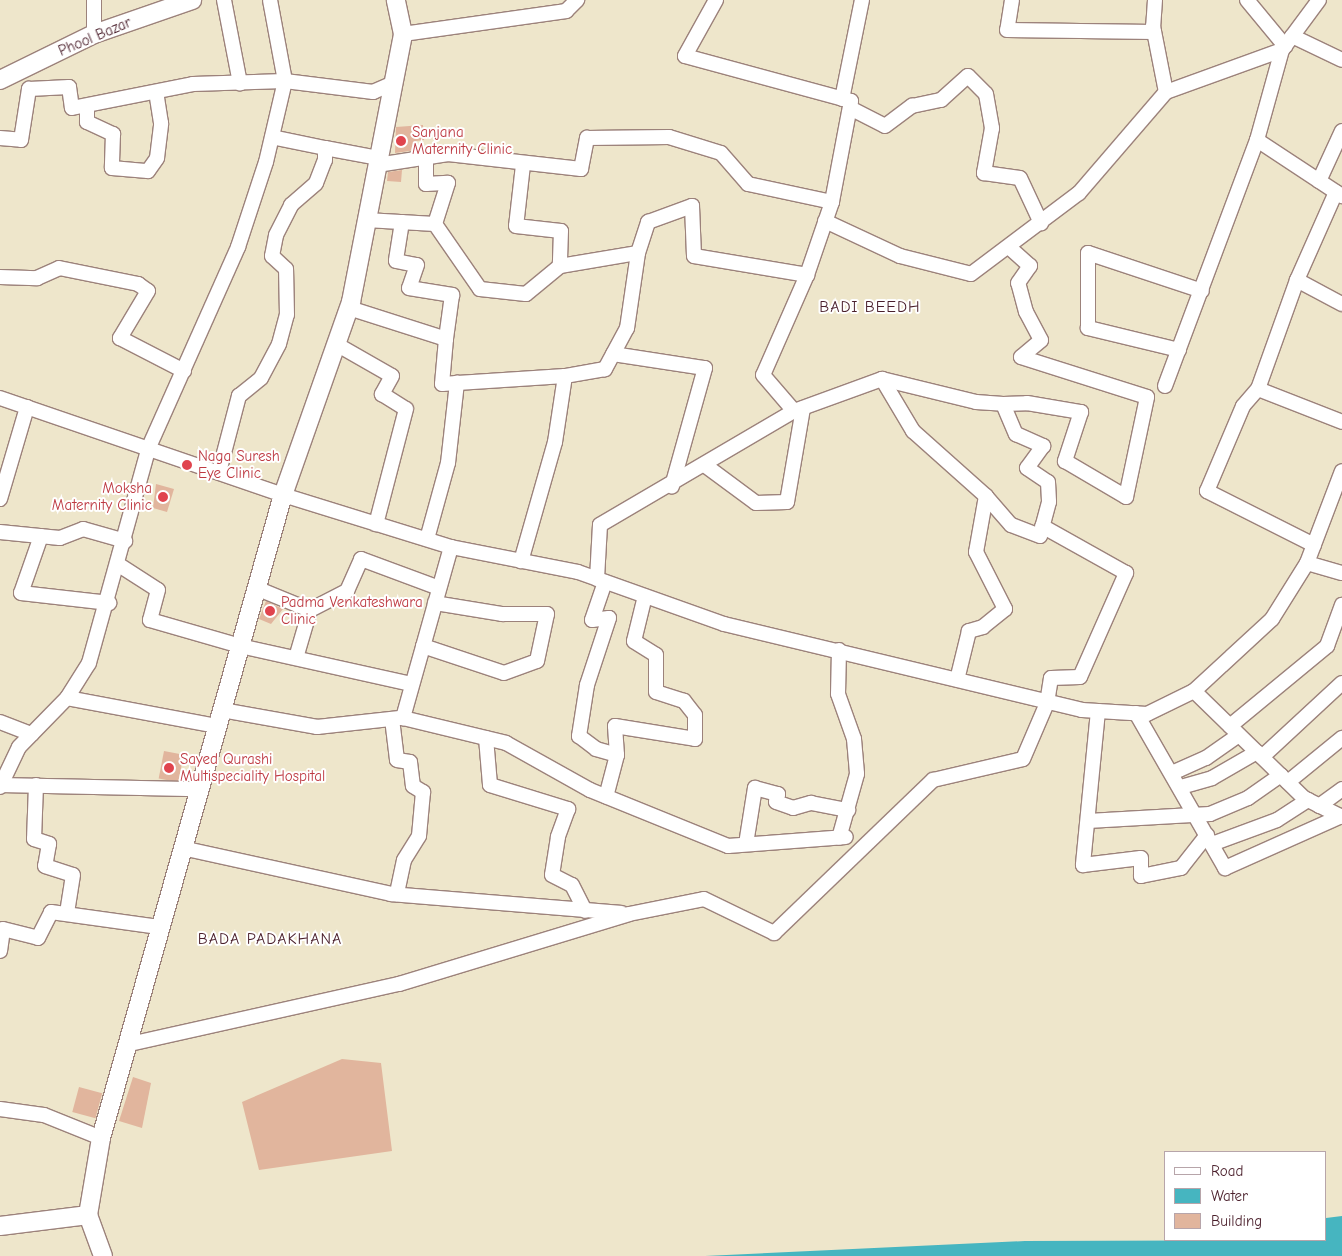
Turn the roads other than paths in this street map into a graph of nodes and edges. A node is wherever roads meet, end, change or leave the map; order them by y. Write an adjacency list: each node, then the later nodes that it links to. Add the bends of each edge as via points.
1 (94, 0): 15 (street)
2 (192, 0): 15 (street, Phool Bazar)
3 (224, 0): 21 (street)
4 (270, 0): 20 (street)
5 (396, 0): 16 (street)
6 (577, 0): 13 (street, via 566,11)
7 (716, 0): 25 (street, via 685,56)
8 (862, 0): 25 (street)
9 (1012, 0): 14 (street, via 1007,30)
10 (1155, 0): 14 (street)
11 (1247, 0): 17 (street)
12 (1319, 0): 17 (street)
13 (548, 6): 16 (street)
14 (1154, 32): 24 (street)
15 (94, 34): 19 (street, Phool Bazar)
16 (403, 34): 22 (street)
17 (1286, 44): 18 (street); 24 (street); 30 (street)
18 (1342, 60)
19 (0, 80)
20 (285, 81): 21 (street); 22 (street, via 373,92); 28 (street)
21 (240, 83): 23 (street, via 193,84)
22 (393, 83): 33 (street)
23 (156, 92): 26 (street); 26 (street, via 161,123 157,158 148,171 112,168 113,134 86,122)
24 (1166, 92): 41 (street, via 1079,193)
25 (846, 103): 37 (street); 41 (street, via 885,126 912,106 941,100 968,76 986,94 992,128 984,172 1020,178)
26 (88, 107): 29 (street, via 72,108 69,87 29,89 21,140)
27 (1342, 131): 35 (street)
28 (272, 137): 31 (street); 56 (street, via 238,247)
29 (0, 138)
30 (1257, 140): 35 (street); 49 (street)
31 (325, 148): 33 (street); 70 (street, via 316,183 291,206 276,235 272,256 286,269 287,315 279,344 261,378 239,396)
32 (426, 157): 33 (street); 34 (street, via 448,154); 42 (street, via 426,184 448,183)
33 (378, 161): 38 (street)
34 (523, 165): 37 (street, via 581,169 587,138 670,137 721,154 748,184); 45 (street, via 516,226 561,230)
35 (1320, 182): 36 (street)
36 (1339, 194): 48 (street)
37 (832, 202): 39 (street)
38 (366, 220): 40 (street); 51 (street)
39 (825, 221): 43 (street, via 900,256 971,274); 46 (street)
40 (402, 222): 42 (street); 52 (street, via 396,261 417,265 409,288 452,295)
41 (1041, 223): 43 (street)
42 (435, 224): 45 (street, via 480,288 526,294)
43 (1010, 248): 63 (street, via 1030,266 1018,283 1026,312 1042,340 1021,357 1147,398 1126,497 1065,461 1081,412 1027,403)
44 (638, 253): 45 (street); 46 (street, via 648,222 692,206 694,256); 55 (street, via 627,328)
45 (560, 266)
46 (807, 275): 65 (street, via 763,375)
47 (0, 277): 56 (street, via 37,278 59,268 138,284 148,292 120,338)
48 (1296, 280): 50 (street); 61 (street)
49 (1202, 291): 54 (street); 54 (street, via 1088,253 1088,328)
50 (1342, 304)
51 (349, 308): 52 (street); 53 (street)
52 (446, 339): 59 (street, via 442,384)
53 (336, 344): 72 (street); 75 (street, via 392,376 382,394 406,409)
54 (1179, 350): 60 (street)
55 (613, 354): 57 (street, via 605,369); 71 (street, via 705,368)
56 (184, 371): 67 (street)
57 (565, 376): 59 (street); 83 (street, via 554,442)
58 (882, 379): 63 (street); 65 (street); 73 (street, via 913,431)
59 (457, 382): 79 (street, via 448,462)
60 (1165, 386)
61 (1258, 389): 66 (street); 81 (street, via 1243,406 1207,491)
62 (0, 398): 64 (street)
63 (1003, 404): 76 (street, via 1016,434 1043,446 1027,468 1048,482 1049,502)
64 (27, 407): 67 (street); 74 (street)
65 (799, 410): 68 (street); 68 (street, via 787,502 756,503)
66 (1342, 422)
67 (149, 447): 70 (street); 80 (street)
68 (706, 466): 71 (street)
69 (1342, 471): 81 (street)
70 (219, 472): 72 (street)
71 (672, 486): 87 (street, via 600,525)
72 (283, 495): 75 (street); 88 (street)
73 (986, 496): 76 (street, via 1011,525 1040,536); 99 (street, via 976,552 1005,609 983,627 969,631)
74 (0, 499)
75 (376, 524): 79 (street)
76 (1042, 526): 104 (street, via 1126,573 1080,677 1051,678)
77 (0, 532): 78 (street)
78 (41, 536): 80 (street, via 60,538 83,529); 91 (street, via 21,593)
79 (426, 539): 82 (street)
80 (125, 541): 85 (street)
81 (1314, 545): 84 (street)
82 (451, 547): 83 (street); 89 (street)
83 (521, 561): 87 (street)
84 (1308, 563): 86 (street); 102 (street, via 1272,619)
85 (119, 566): 91 (street); 95 (street, via 158,590 150,620)
86 (1342, 573)
87 (601, 580): 90 (street); 114 (street, via 592,620 609,618 587,685 579,736 596,749)
88 (256, 588): 94 (street); 95 (street)
89 (440, 588): 92 (street); 94 (street, via 361,560 347,591)
90 (645, 596): 97 (street, via 724,624); 114 (street, via 634,641 656,655 656,692 684,701 695,715 694,739 615,726)
91 (109, 603): 103 (street, via 89,663)
92 (435, 603): 96 (street); 96 (street, via 502,614 547,614 537,661 504,673)
93 (1342, 605): 110 (street, via 1327,646)
94 (310, 610): 98 (street)
95 (240, 646): 98 (street); 107 (street)
96 (423, 646): 101 (street)
97 (839, 650): 99 (street); 125 (street, via 838,694 854,739 857,774)
98 (296, 658): 101 (street)
99 (957, 680): 104 (street)
100 (1342, 683): 115 (street)
101 (412, 684): 108 (street)
102 (1194, 691): 106 (street, via 1147,714); 110 (street)
103 (68, 698): 107 (street); 111 (street)
104 (1047, 703): 105 (street); 135 (street, via 1023,759 933,780 774,933 704,899)
105 (1098, 711): 106 (street); 128 (street)
106 (1136, 713): 116 (street)
107 (219, 718): 108 (street, via 317,727); 121 (street)
108 (398, 718): 112 (street); 132 (street, via 397,760 410,762 413,786 423,792 418,836 404,860)
109 (0, 722): 111 (street)
110 (1235, 731): 115 (street); 116 (street, via 1206,758)
111 (32, 734): 119 (street, via 19,747)
112 (486, 738): 123 (street, via 506,743); 133 (street, via 490,785 568,809 558,837 552,875 572,885)
113 (1342, 738): 117 (street)
114 (616, 755): 123 (street)
115 (1259, 755): 117 (street); 120 (street, via 1212,778)
116 (1172, 773): 120 (street)
117 (1284, 779): 124 (street); 126 (street, via 1248,798)
118 (36, 785): 119 (street); 121 (street); 134 (street, via 34,839 49,844 45,866 73,875)
119 (0, 786)
120 (1181, 788): 126 (street)
121 (199, 789): 131 (street)
122 (1342, 789): 124 (street)
123 (606, 797): 130 (street, via 728,846)
124 (1314, 803): 127 (street); 129 (street, via 1277,820)
125 (848, 810): 130 (street, via 843,837); 130 (street, via 811,803 793,808 776,802 778,794 755,788)
126 (1196, 815): 128 (street); 129 (street)
127 (1341, 817): 129 (street, via 1226,868)
128 (1088, 821): 129 (street, via 1084,865 1141,858 1141,876 1181,868)
129 (1210, 840)
130 (746, 844)
131 (182, 848): 132 (street); 136 (street)
132 (397, 894): 133 (street)
133 (585, 911): 135 (street)
134 (67, 914): 136 (street); 137 (street, via 51,912 38,938 4,929)
135 (630, 914): 138 (street, via 399,984)
136 (159, 927): 138 (street)
137 (0, 951)
138 (130, 1044): 140 (street)
139 (0, 1108): 140 (street, via 44,1115)
140 (101, 1138): 141 (street)
141 (88, 1215): 142 (street); 143 (street)
142 (0, 1226)
143 (103, 1256)

